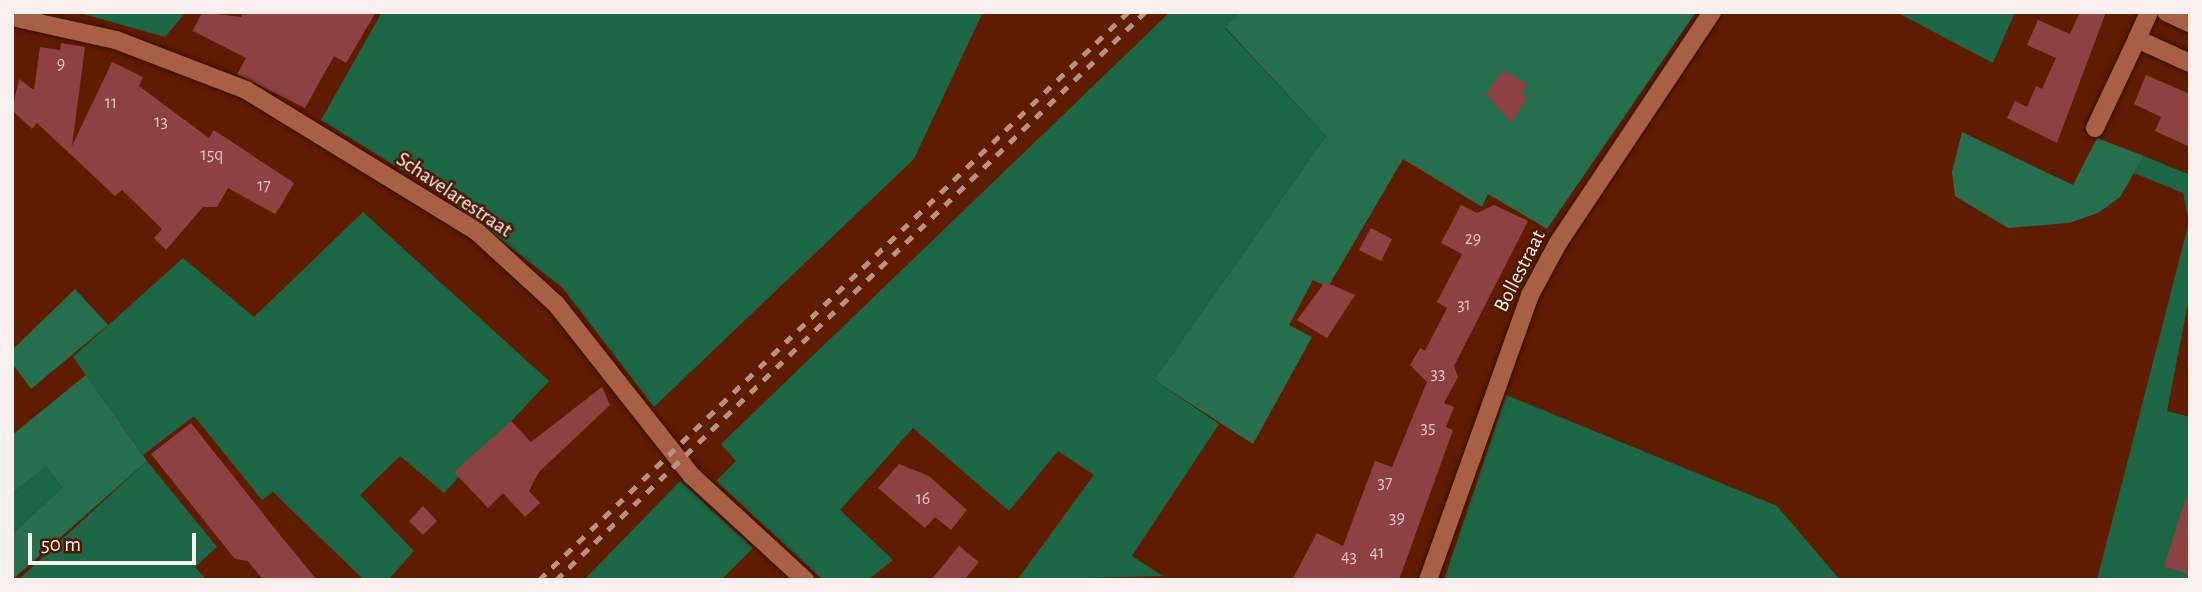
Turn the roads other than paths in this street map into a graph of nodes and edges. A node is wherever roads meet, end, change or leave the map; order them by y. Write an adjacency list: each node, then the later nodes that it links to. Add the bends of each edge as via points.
1 (1712, 12): 10 (street, Bollestraat, via 1558,243 1530,295)
2 (2149, 12): 6 (street)
3 (2166, 12): 5 (street)
4 (12, 17): 9 (street, Schavelarestraat, via 116,40 246,90 476,231 556,304 692,476)
5 (2190, 23)
6 (2137, 39): 7 (street); 8 (street)
7 (2190, 62)
8 (2095, 128)
9 (805, 580)
10 (1428, 580)

